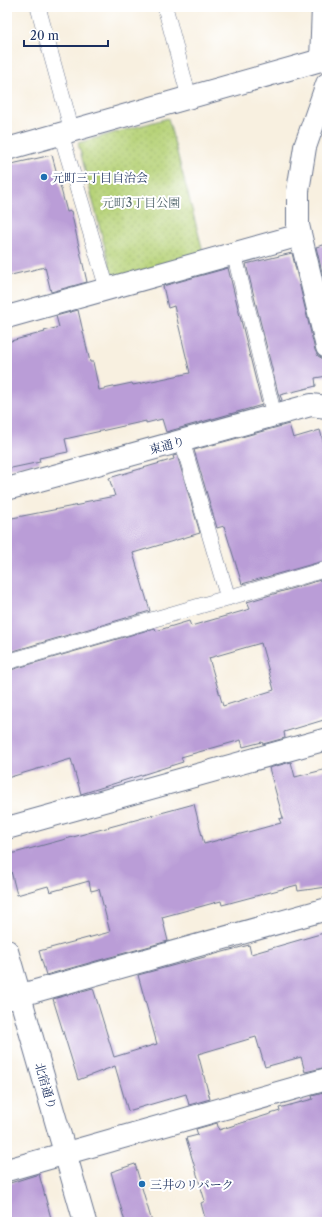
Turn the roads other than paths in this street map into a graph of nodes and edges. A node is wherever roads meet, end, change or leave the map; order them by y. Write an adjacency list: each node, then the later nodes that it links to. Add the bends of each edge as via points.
1 (38, 7): 7 (lane)
2 (165, 7): 6 (lane)
3 (323, 7): 4 (street)
4 (324, 60): 6 (street)
5 (327, 84): 9 (street, via 305,147 298,191)
6 (189, 97): 7 (street)
7 (66, 133): 8 (street); 11 (lane)
8 (7, 149)
9 (300, 235): 10 (street); 13 (street)
10 (234, 253): 11 (street); 15 (lane)
11 (107, 288): 12 (street)
12 (7, 317)
13 (327, 347)
14 (327, 407): 15 (street, 東通り, via 311,405)
15 (274, 415): 16 (street, 東通り)
16 (182, 441): 17 (street, 東通り); 19 (lane)
17 (7, 489)
18 (327, 569): 19 (lane)
19 (228, 598): 20 (lane)
20 (7, 662)
21 (327, 739): 22 (street)
22 (7, 828)
23 (327, 908): 25 (street)
24 (7, 950): 25 (street, 北宿通り)
25 (13, 998): 27 (street, 北宿通り)
26 (327, 1079): 27 (street)
27 (65, 1154): 28 (street); 29 (street, 北宿通り)
28 (7, 1170)
29 (85, 1222)

